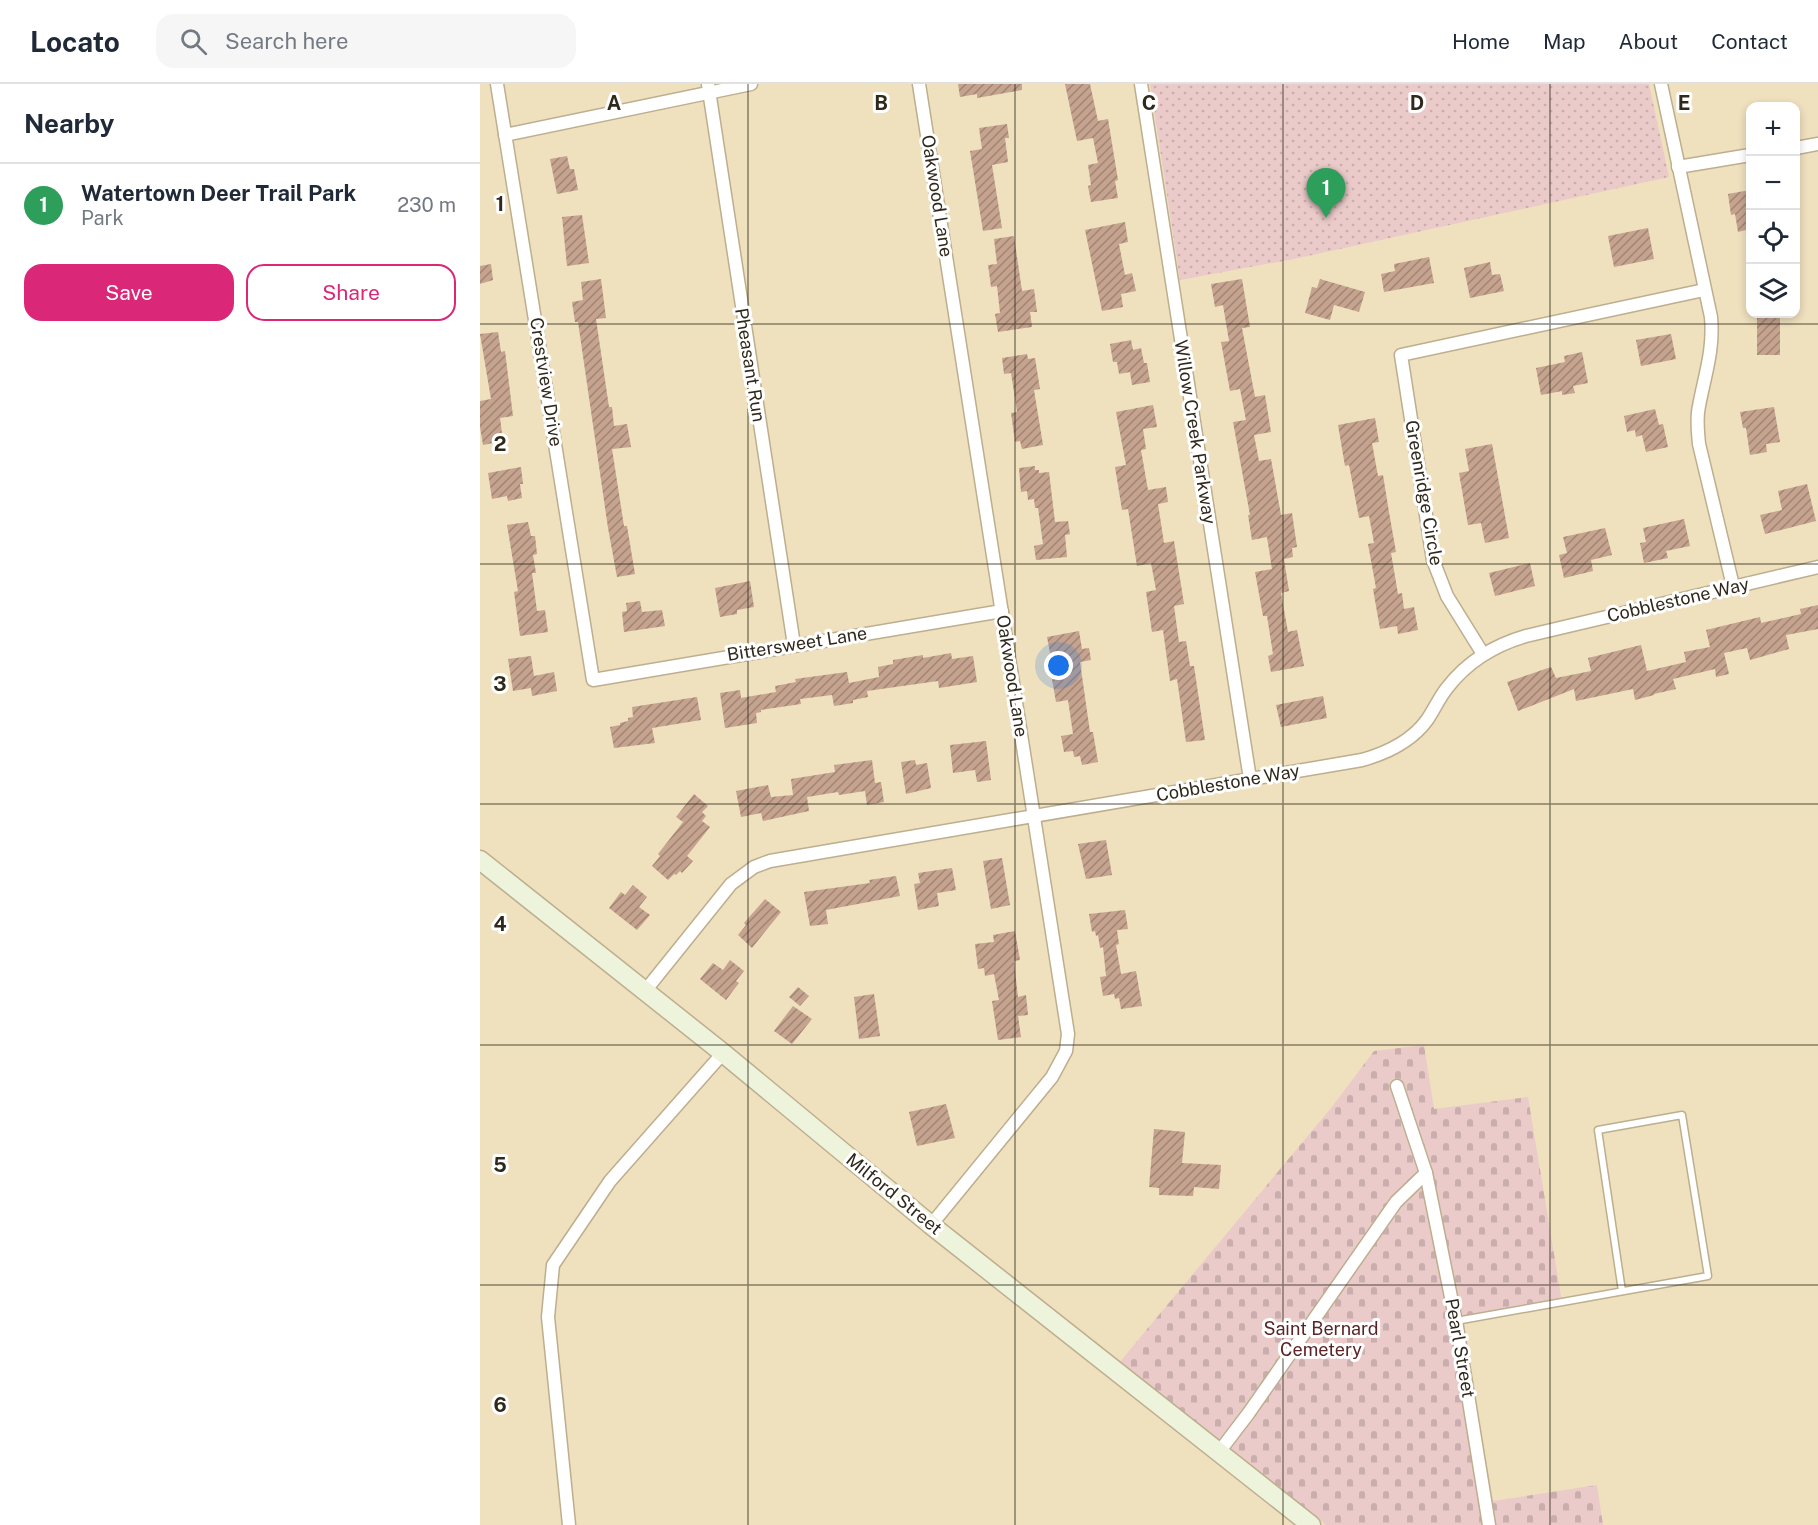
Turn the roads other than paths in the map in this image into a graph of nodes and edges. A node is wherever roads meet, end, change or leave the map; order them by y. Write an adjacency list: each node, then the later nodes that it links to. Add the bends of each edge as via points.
1 (497, 84): 7 (street, Crestview Drive)
2 (751, 84): 6 (street)
3 (919, 84): 15 (street, Oakwood Lane)
4 (1141, 84): 19 (street, Willow Creek Parkway)
5 (1661, 84): 11 (street)
6 (709, 88): 7 (street); 16 (street, Pheasant Run)
7 (505, 135): 18 (street, Crestview Drive)
8 (1818, 144): 9 (street)
9 (1800, 147)
10 (1746, 156): 11 (street)
11 (1678, 167): 12 (street)
12 (1704, 290): 14 (street, via 1711,317 1711,355 1697,424); 17 (street, Greenridge Circle, via 1401,356 1433,560 1447,597)
13 (1818, 567): 14 (street, Cobblestone Way)
14 (1733, 586): 17 (street, Cobblestone Way, via 1519,638)
15 (1002, 611): 16 (street, Bittersweet Lane); 20 (street, Oakwood Lane)
16 (794, 645): 18 (street, Bittersweet Lane)
17 (1483, 654): 19 (street, Cobblestone Way, via 1463,670 1426,721 1397,747 1362,760)
18 (593, 680)
19 (1250, 779): 20 (street, Cobblestone Way)
20 (1035, 816): 22 (street, Cobblestone Way, via 770,861 754,867 731,884); 26 (street, Oakwood Lane, via 1068,1035 1066,1051 1052,1077)
21 (480, 860): 22 (main road, Milford Street)
22 (645, 990): 23 (main road, Milford Street)
23 (723, 1053): 26 (main road, Milford Street); 30 (street, via 610,1181 553,1265 548,1317)
24 (1398, 1086): 25 (street, Pearl Street)
25 (1426, 1173): 28 (street, Pearl Street); 29 (street, via 1396,1202)
26 (931, 1225): 29 (main road, Milford Street)
27 (1622, 1291): 27 (lane, via 1708,1276 1682,1115 1598,1130); 28 (lane)
28 (1456, 1321): 32 (street, Pearl Street)
29 (1219, 1452): 31 (main road, Milford Street)
30 (569, 1525)
31 (1311, 1525)
32 (1489, 1525)

